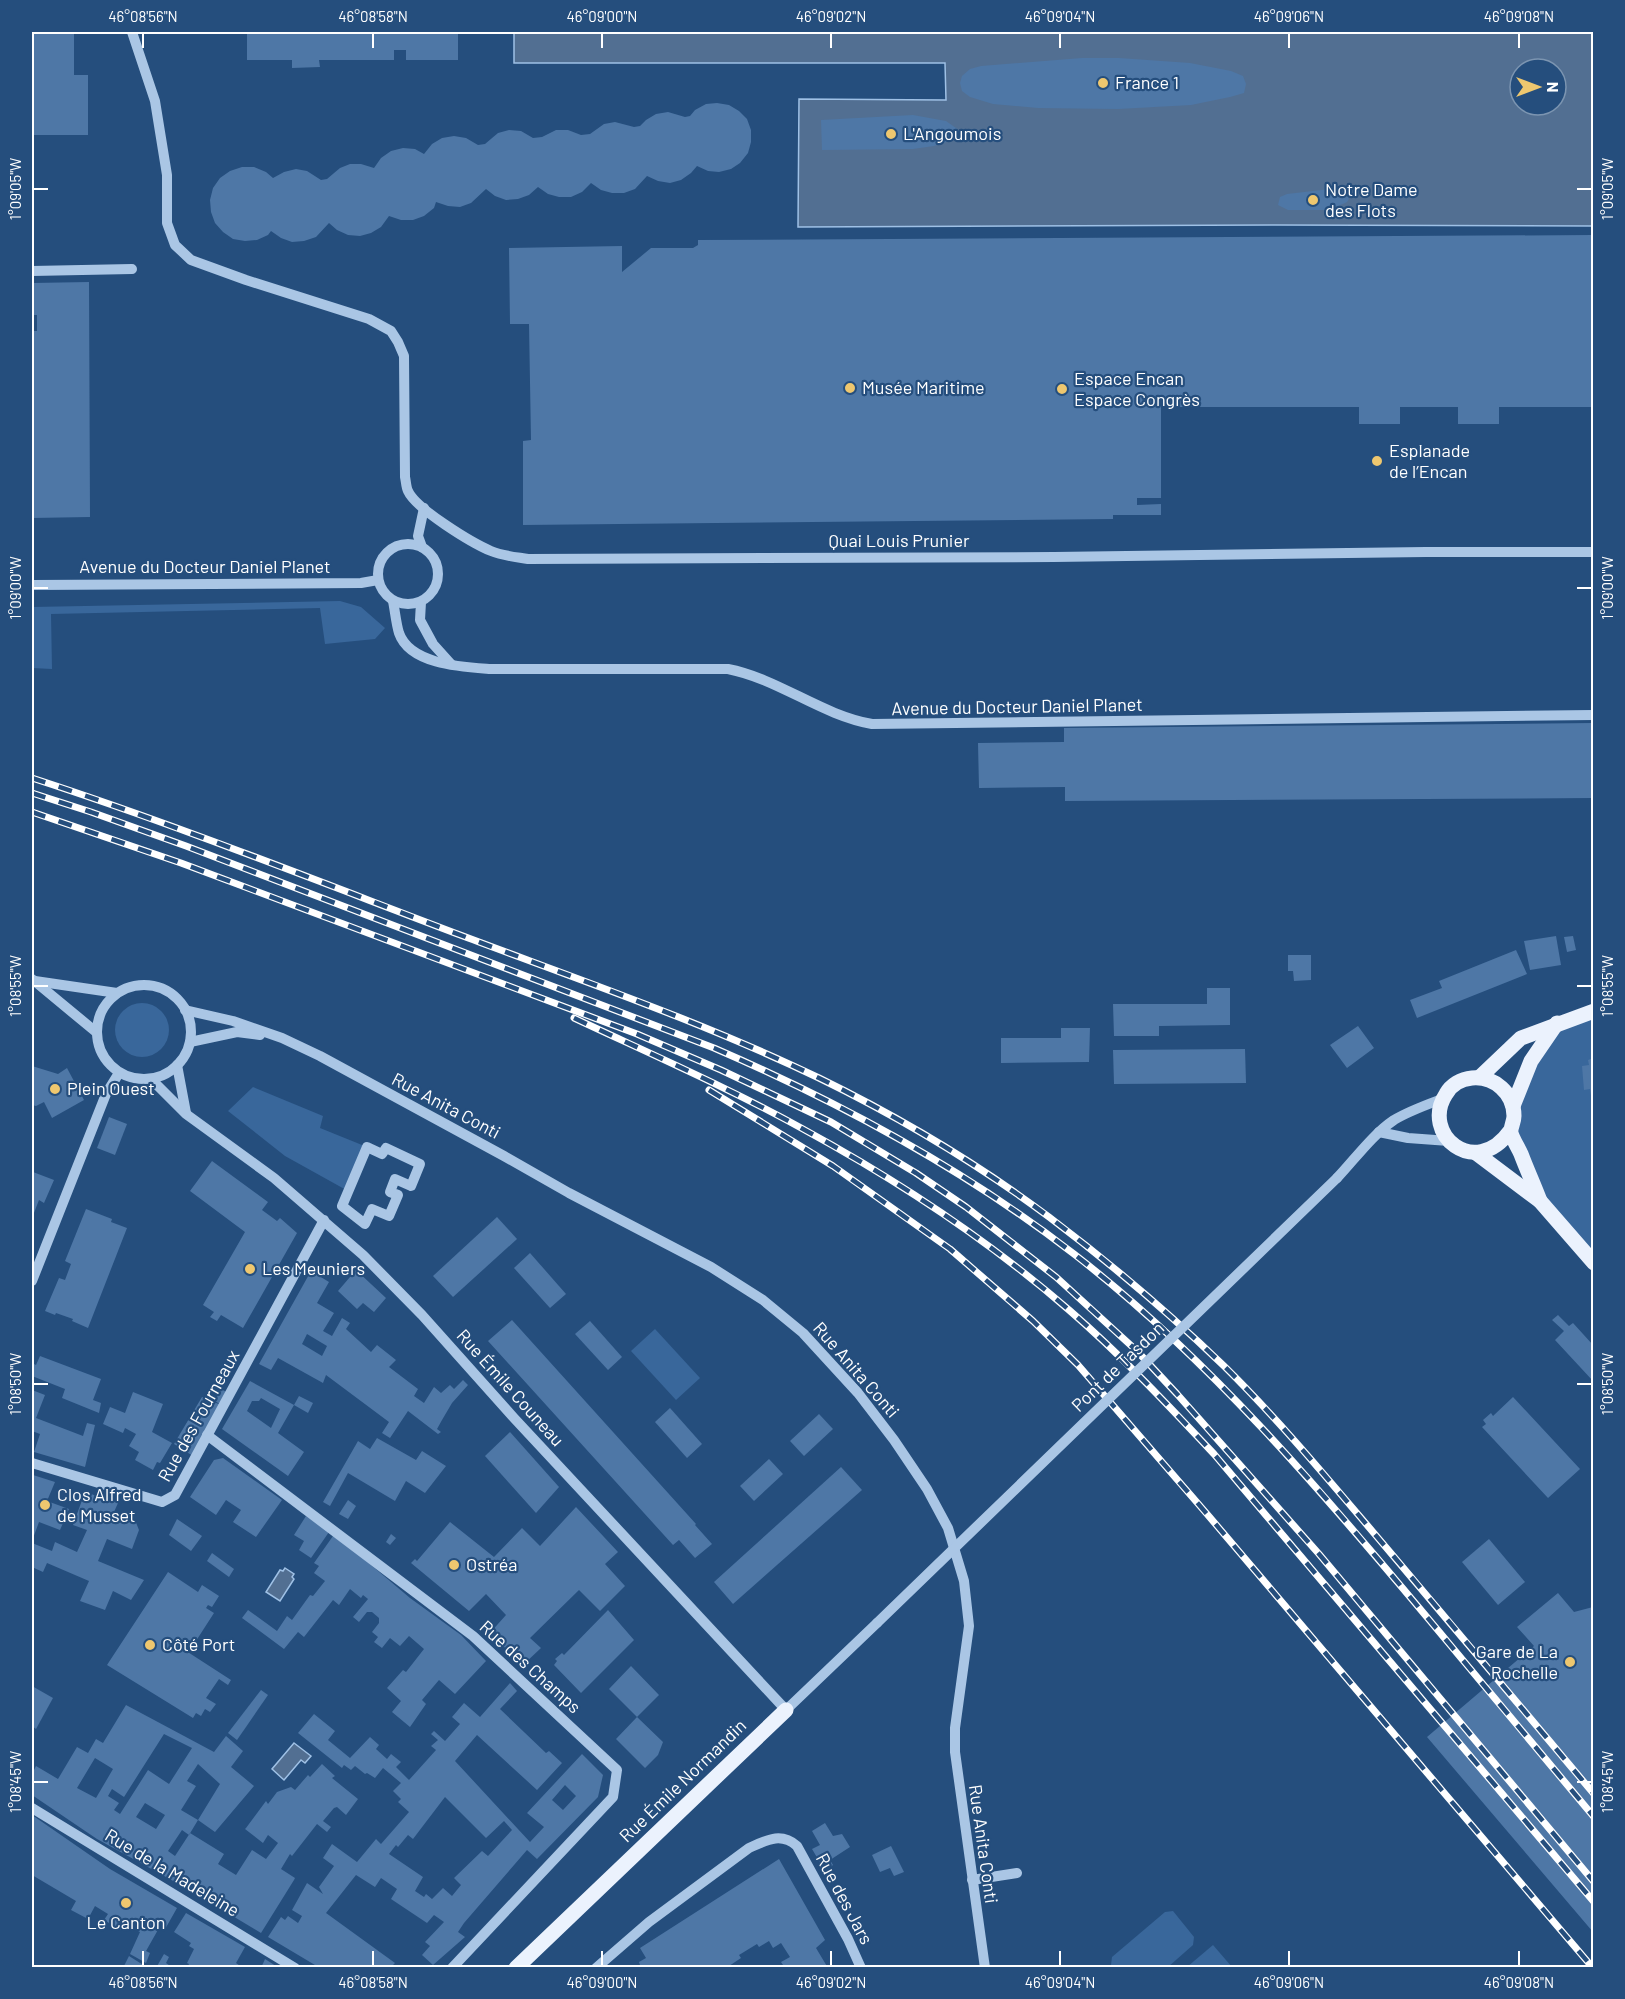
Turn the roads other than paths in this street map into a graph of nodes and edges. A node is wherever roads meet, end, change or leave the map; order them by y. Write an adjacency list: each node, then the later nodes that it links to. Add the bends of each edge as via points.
1 (132, 32): 4 (street, Quai Louis Prunier, via 155,101 167,175 167,223 175,245 191,260 369,319 391,331 404,356 407,490)
2 (132, 269): 3 (street)
3 (32, 271)
4 (424, 508): 5 (street, via 418,536); 6 (street, Quai Louis Prunier, via 492,552 528,559)
5 (422, 547): 7 (street, via 406,544 388,551 378,569); 10 (street, via 435,559 438,577 430,596)
6 (1593, 552)
7 (378, 580): 8 (street, Avenue du Docteur Daniel Planet); 9 (street)
8 (32, 585)
9 (393, 601): 10 (street); 11 (street, Avenue du Docteur Daniel Planet, via 400,635 408,646 432,661)
10 (421, 602): 11 (street, via 420,620 433,645)
11 (451, 664): 12 (street, Avenue du Docteur Daniel Planet, via 491,669 728,669 847,718 882,725)
12 (1593, 716)
13 (33, 980): 14 (street); 18 (street)
14 (117, 993): 15 (street, via 132,986 162,988 176,997); 18 (street, via 106,1003)
15 (185, 1010): 19 (street, Rue Anita Conti); 20 (street)
16 (1593, 1011): 17 (main road)
17 (1557, 1023): 23 (main road, via 1521,1038); 26 (main road, via 1530,1061)
18 (96, 1032): 22 (street, via 107,1063)
19 (282, 1038): 20 (street, Rue Anita Conti, via 237,1032); 43 (street, Rue Anita Conti, via 711,1267 763,1300 803,1333 858,1393 927,1489 948,1528 964,1581 969,1626 955,1752)
20 (190, 1042): 21 (street)
21 (177, 1065): 24 (street); 27 (street)
22 (119, 1073): 24 (street, via 134,1079); 36 (street, via 106,1094)
23 (1480, 1077): 25 (main road, via 1458,1082); 26 (main road, via 1501,1086)
24 (150, 1079): 27 (street, Rue Émile Couneau)
25 (1442, 1099): 29 (street, Pont de Tasdon, via 1394,1120); 30 (main road, via 1441,1128)
26 (1513, 1106): 28 (main road)
27 (186, 1114): 34 (street, Rue Émile Couneau)
28 (1510, 1131): 31 (main road, via 1490,1150); 33 (main road)
29 (1379, 1132): 30 (street); 39 (street, Pont de Tasdon, bridge, via 1337,1178)
30 (1449, 1141): 31 (main road)
31 (1476, 1153): 33 (main road)
32 (420, 1164): 32 (street, via 411,1186 395,1179 390,1192 398,1195 389,1216 372,1209 365,1224 342,1206 367,1147 382,1154 386,1148)
33 (1540, 1201): 35 (main road)
34 (324, 1220): 37 (street, Rue des Fourneaux); 40 (street, Rue Émile Couneau, via 422,1315)
35 (1593, 1263)
36 (32, 1281)
37 (207, 1435): 38 (street, Rue des Fourneaux, via 175,1496 162,1502); 45 (street, Rue des Champs, via 473,1636 617,1770 613,1797)
38 (32, 1463)
39 (878, 1623): 40 (street, Rue Émile Normandin)
40 (786, 1710): 46 (main road, Rue Émile Normandin)
41 (32, 1808): 44 (street, Rue de la Madeleine)
42 (1017, 1873): 43 (street)
43 (972, 1880): 49 (street, Rue Anita Conti)
44 (296, 1968)
45 (452, 1968)
46 (516, 1968)
47 (596, 1968): 48 (street, Rue des Jars, via 649,1922 749,1848 781,1838 797,1846)
48 (861, 1968)
49 (985, 1968)

